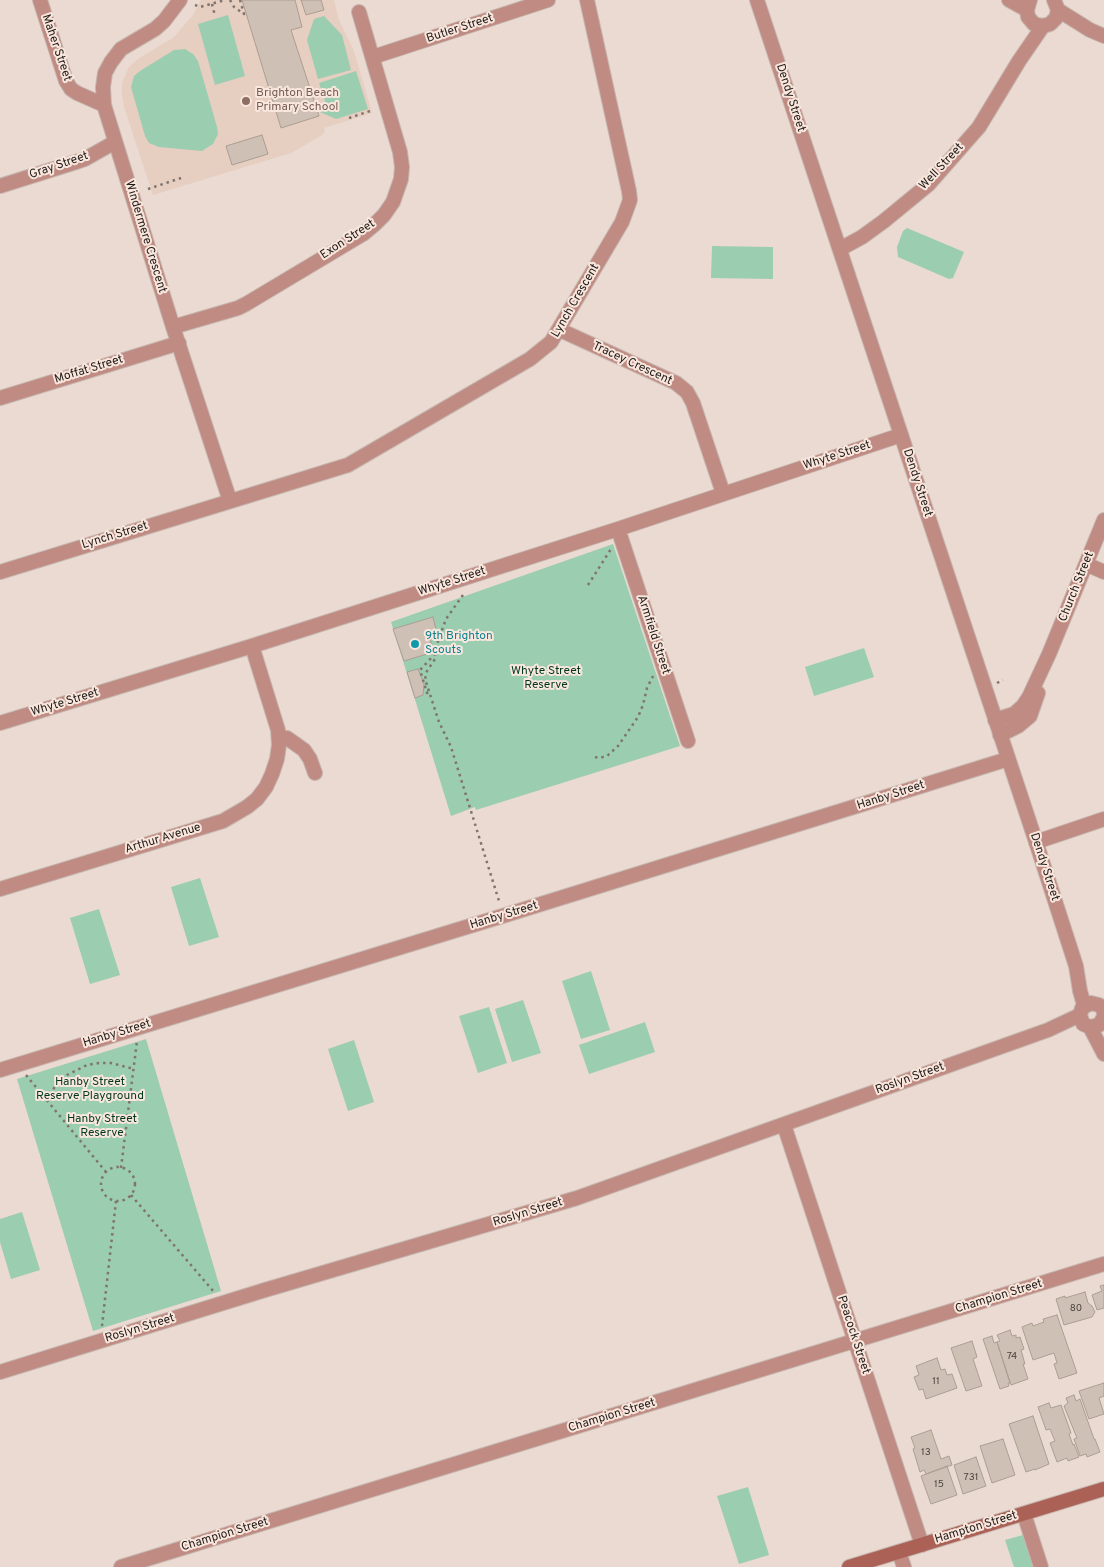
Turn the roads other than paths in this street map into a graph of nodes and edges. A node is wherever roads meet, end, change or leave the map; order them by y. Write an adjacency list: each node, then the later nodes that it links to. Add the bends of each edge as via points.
1 (40, 0): 11 (street, Maher Street, via 66,81 77,93)
2 (180, 0): 11 (street, Windermere Crescent, via 160,25 121,49 111,62 102,87)
3 (548, 0): 10 (street, Butler Street)
4 (587, 0): 16 (street, Lynch Crescent, via 630,200 622,222)
5 (757, 0): 14 (street, Dendy Street)
6 (1010, 0): 7 (street)
7 (1045, 10): 9 (street); 14 (street, Well Street, via 979,127 929,184 884,221)
8 (359, 12): 10 (street, Exon Street)
9 (1104, 36)
10 (373, 57): 15 (street, Exon Street, via 402,167 398,191 384,215 363,234 246,304)
11 (104, 105): 12 (street, Windermere Crescent)
12 (115, 142): 13 (street, Gray Street, via 85,159); 15 (street, Windermere Crescent)
13 (0, 186)
14 (840, 249): 19 (street, Dendy Street)
15 (174, 327): 17 (street, Windermere Crescent)
16 (560, 330): 20 (street, Tracey Crescent, via 687,392); 21 (street, Lynch Crescent, via 552,342 530,359 348,465)
17 (179, 342): 18 (street, Moffat Street); 21 (street, Windermere Crescent)
18 (0, 398)
19 (901, 435): 20 (street, Whyte Street); 29 (street, Dendy Street)
20 (723, 493): 23 (street, Whyte Street)
21 (230, 501): 25 (street, Lynch Street)
22 (1104, 520): 24 (street, Church Street)
23 (618, 529): 27 (street, Whyte Street); 33 (street, Armfield Street)
24 (1086, 564): 26 (street); 28 (street, Church Street)
25 (0, 572)
26 (1104, 572)
27 (252, 646): 30 (street, Whyte Street); 32 (street, Arthur Avenue)
28 (1049, 654): 29 (street, Church Street, via 1024,706 1014,714); 31 (street, Church Street, via 1030,716)
29 (995, 720): 31 (street, Dendy Street)
30 (0, 723)
31 (1000, 735): 34 (street, Dendy Street)
32 (279, 737): 35 (street, via 287,738 304,750); 38 (street, Arthur Avenue, via 277,760 266,787 257,799 236,814 223,821)
33 (688, 740)
34 (1008, 759): 37 (street, Dendy Street); 41 (street, Hanby Street)
35 (314, 773)
36 (1104, 819): 37 (street)
37 (1036, 842): 39 (street, Dendy Street, via 1076,966 1089,988)
38 (0, 889)
39 (1096, 1016): 40 (street, Dendy Street); 42 (street, Roslyn Street, via 1048,1030)
40 (1104, 1054)
41 (0, 1070)
42 (784, 1125): 44 (street, Peacock Street); 45 (street, Roslyn Street, via 577,1198)
43 (1104, 1264): 44 (street, Champion Street)
44 (855, 1342): 48 (street, Peacock Street); 50 (street, Champion Street)
45 (0, 1372)
46 (1104, 1489): 47 (main road, Hampton Street)
47 (1024, 1514): 48 (main road, Hampton Street); 53 (street)
48 (922, 1545): 49 (main road, Hampton Street)
49 (899, 1552): 51 (main road, Hampton Street); 52 (street)
50 (121, 1567)
51 (849, 1567)
52 (904, 1567)
53 (1041, 1567)

